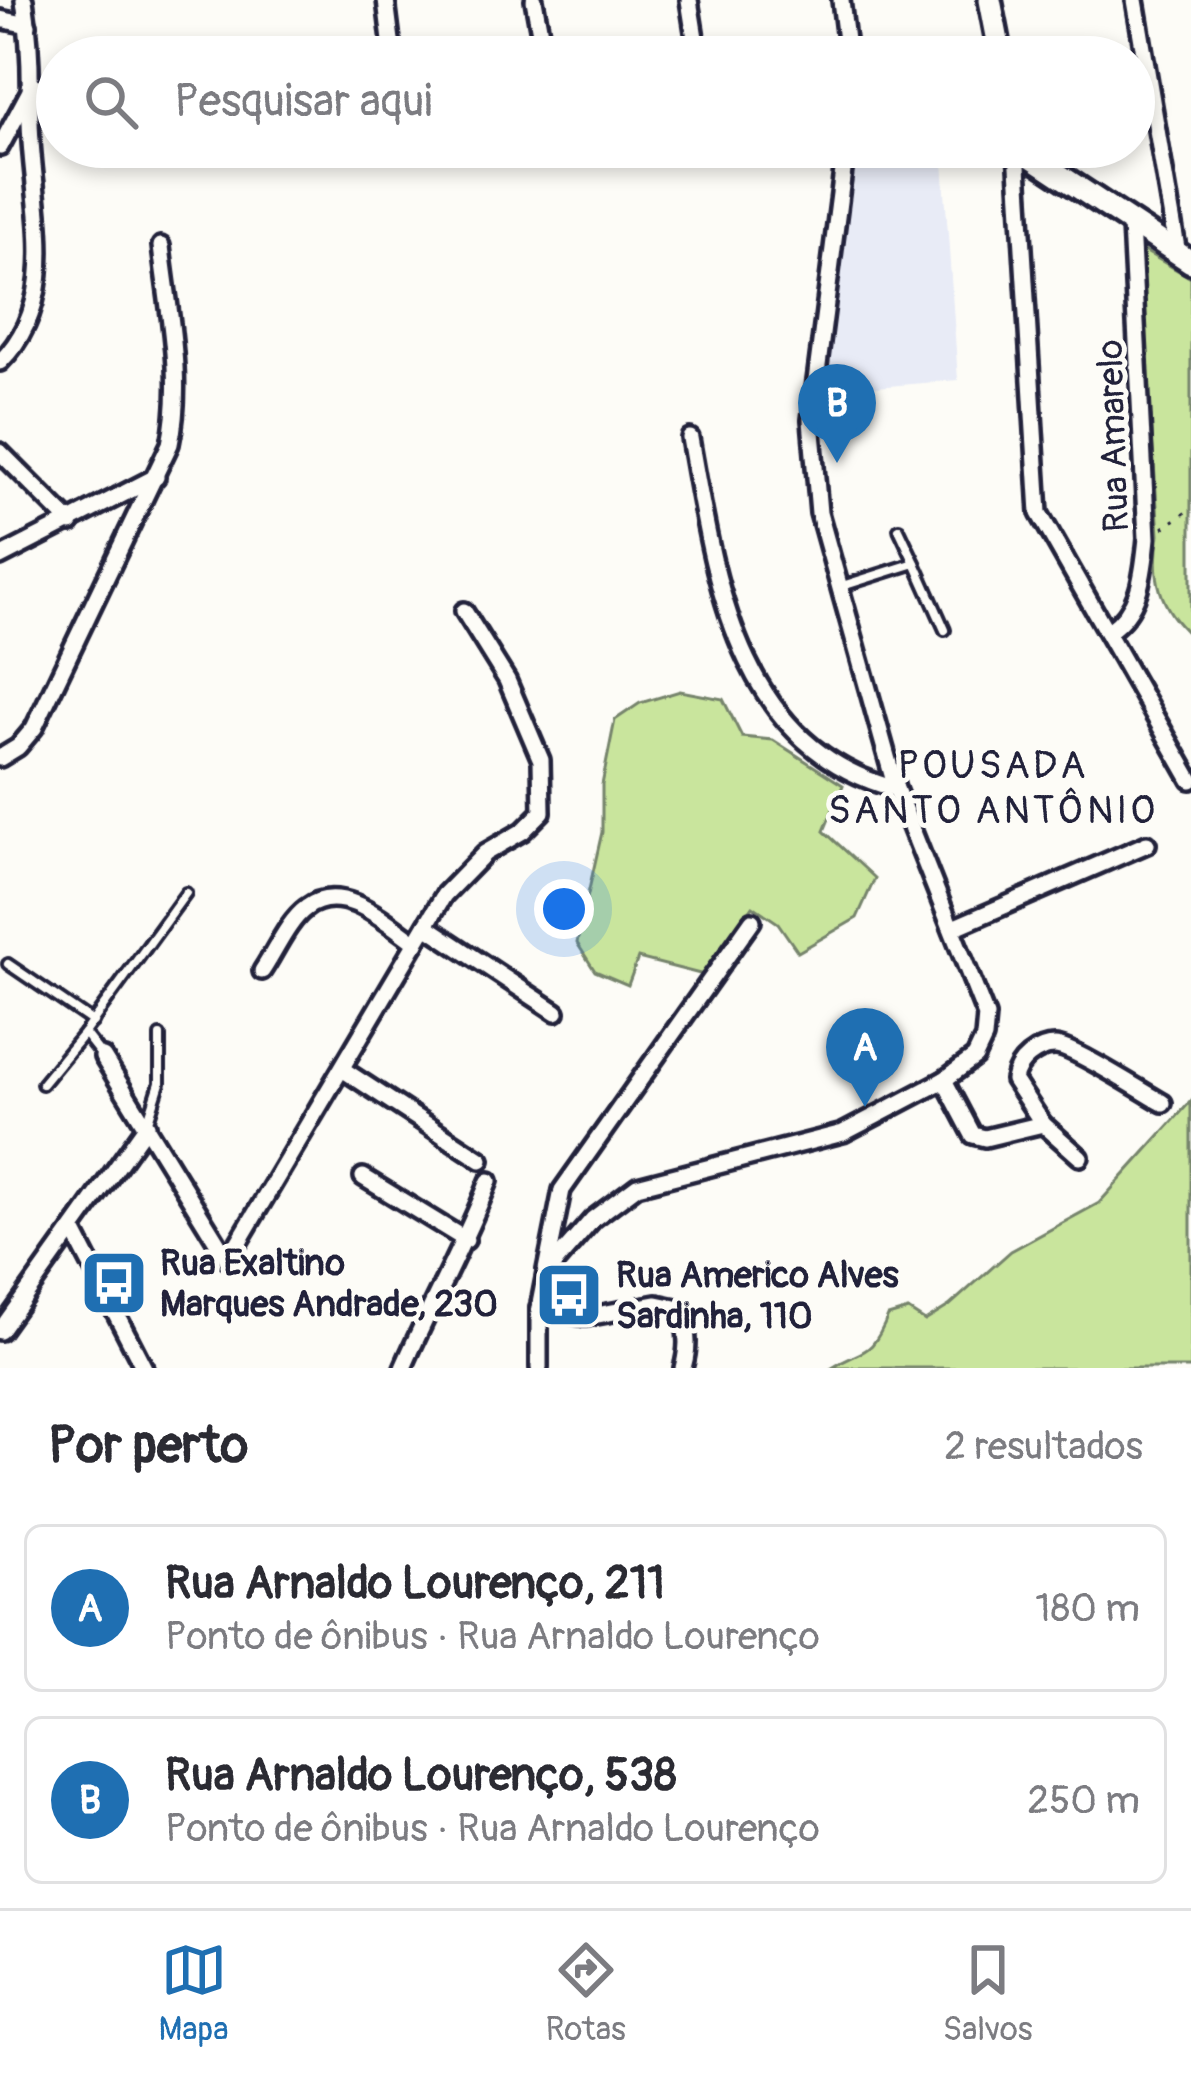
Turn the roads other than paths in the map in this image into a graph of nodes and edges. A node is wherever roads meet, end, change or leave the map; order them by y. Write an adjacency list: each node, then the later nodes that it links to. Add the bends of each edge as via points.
1 (24, 0): 9 (street)
2 (386, 0): 10 (street)
3 (534, 0): 11 (street)
4 (689, 0): 12 (street)
5 (841, 0): 13 (street)
6 (990, 0): 14 (street)
7 (1135, 0): 15 (street)
8 (0, 19): 9 (street)
9 (28, 25): 16 (street)
10 (390, 36)
11 (541, 36)
12 (695, 36)
13 (845, 36)
14 (996, 36)
15 (1142, 36)
16 (33, 87): 17 (street); 19 (street); 26 (street, via 38,284 30,322)
17 (36, 87)
18 (1155, 103): 25 (street)
19 (0, 147)
20 (843, 168): 34 (street, via 811,420 819,513)
21 (1018, 168): 37 (street, via 1039,513)
22 (1047, 168): 23 (street)
23 (1131, 225): 25 (street); 37 (street, Rua Amarelo, via 1147,538 1128,618)
24 (161, 246): 29 (street, via 176,418)
25 (1185, 258)
26 (0, 362)
27 (690, 438): 40 (street, via 727,608 766,698 826,760)
28 (0, 452): 30 (street)
29 (156, 477): 30 (street); 38 (street, via 34,728)
30 (71, 524): 32 (street)
31 (899, 529): 33 (lane)
32 (0, 557)
33 (915, 563): 34 (lane); 36 (lane)
34 (839, 587): 40 (street)
35 (464, 611): 44 (street, via 507,680 541,760 542,812 485,854)
36 (945, 630)
37 (1109, 631): 39 (street)
38 (0, 758)
39 (1191, 779)
40 (896, 789): 45 (street)
41 (1147, 844): 45 (street)
42 (186, 893): 50 (lane)
43 (752, 921): 66 (street, via 562,1190)
44 (426, 926): 46 (street); 49 (street)
45 (953, 928): 55 (street, via 986,1016 975,1057)
46 (416, 943): 48 (street, via 345,899 322,900 304,909); 54 (street)
47 (8, 964): 50 (lane)
48 (262, 970)
49 (556, 1012)
50 (93, 1022): 51 (lane)
51 (84, 1033): 53 (lane); 56 (lane)
52 (160, 1036): 59 (lane, via 160,1083)
53 (103, 1058): 59 (street)
54 (342, 1069): 59 (street, via 228,1260); 61 (street)
55 (944, 1080): 58 (street, via 973,1135); 66 (street, via 843,1133 637,1186 593,1219)
56 (42, 1084)
57 (1163, 1102): 58 (street, via 1052,1046 1026,1058 1014,1080)
58 (1043, 1124): 60 (street)
59 (147, 1125): 64 (street)
60 (1080, 1157)
61 (482, 1160)
62 (363, 1177): 65 (street)
63 (489, 1181): 65 (street)
64 (73, 1230): 68 (street); 69 (street)
65 (466, 1240): 70 (street)
66 (546, 1274): 67 (street)
67 (539, 1309): 71 (street); 72 (street, via 586,1317 676,1308 687,1336)
68 (0, 1331)
69 (144, 1368)
70 (403, 1368)
71 (539, 1368)
72 (683, 1368)

